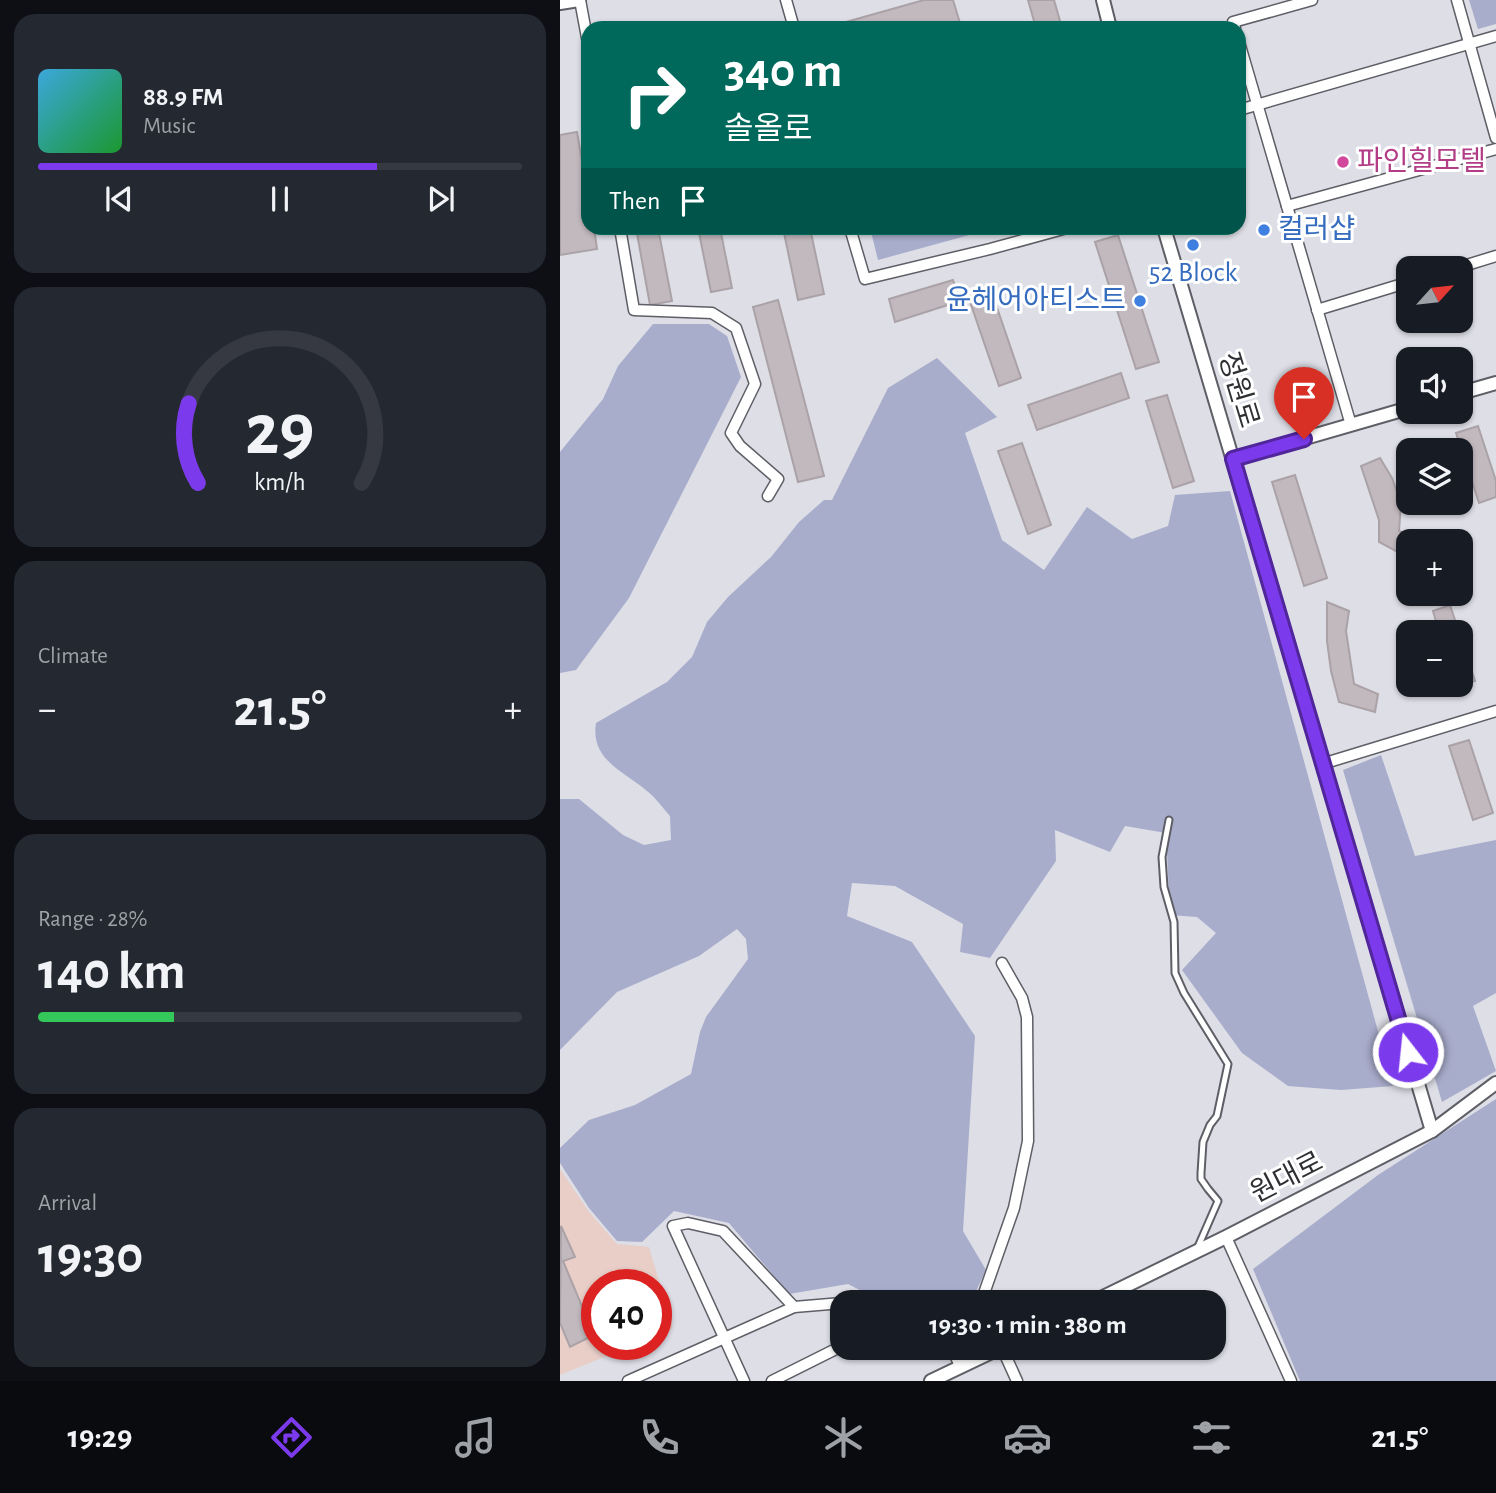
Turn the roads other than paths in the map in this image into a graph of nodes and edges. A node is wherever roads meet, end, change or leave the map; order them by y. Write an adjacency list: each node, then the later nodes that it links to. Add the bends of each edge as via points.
1 (580, 0): 6 (street); 7 (street)
2 (786, 0): 8 (street)
3 (1103, 0): 9 (street)
4 (1312, 0): 10 (street)
5 (1457, 0): 12 (street)
6 (560, 3)
7 (584, 21)
8 (792, 21)
9 (1108, 21)
10 (1237, 21)
11 (1496, 36): 12 (street)
12 (1469, 44): 14 (street); 16 (street)
13 (1246, 66): 14 (street)
14 (1257, 104): 15 (street); 18 (street)
15 (1246, 108)
16 (1496, 138)
17 (1496, 149): 18 (street)
18 (1287, 206): 26 (street)
19 (621, 235): 32 (street, via 634,310 712,313 736,328 755,384 731,433 778,479)
20 (852, 235): 21 (street, via 865,279)
21 (1041, 235)
22 (1166, 235): 31 (street, 정원로)
23 (1496, 256): 24 (street)
24 (1474, 263)
25 (1396, 286): 26 (street)
26 (1317, 310): 30 (street)
27 (1496, 383): 28 (street)
28 (1473, 390)
29 (1396, 412): 30 (street)
30 (1351, 425): 31 (street)
31 (1233, 459): 34 (street, 정원로)
32 (768, 496)
33 (1496, 711): 34 (street)
34 (1322, 764): 38 (street, 정원로)
35 (1169, 820): 40 (lane, via 1163,867 1174,922 1175,973 1228,1064 1217,1116 1202,1148 1201,1179 1218,1201)
36 (1002, 963): 41 (street, via 1027,1017 1028,1141 1014,1208)
37 (1496, 1083): 38 (street, 원대로)
38 (1432, 1131): 39 (street, 원대로)
39 (1226, 1237): 40 (street, 원대로); 56 (street)
40 (1197, 1251): 42 (street, 원대로)
41 (985, 1290)
42 (1117, 1290)
43 (830, 1304): 44 (street)
44 (794, 1307): 45 (street); 45 (street, via 723,1231 688,1223 673,1226)
45 (724, 1338): 51 (street); 52 (street)
46 (830, 1352): 53 (street)
47 (957, 1360): 50 (street)
48 (968, 1360): 50 (street)
49 (1007, 1360): 55 (street)
50 (960, 1366): 54 (street)
51 (628, 1381)
52 (744, 1381)
53 (772, 1381)
54 (931, 1381)
55 (1017, 1381)
56 (1292, 1381)

